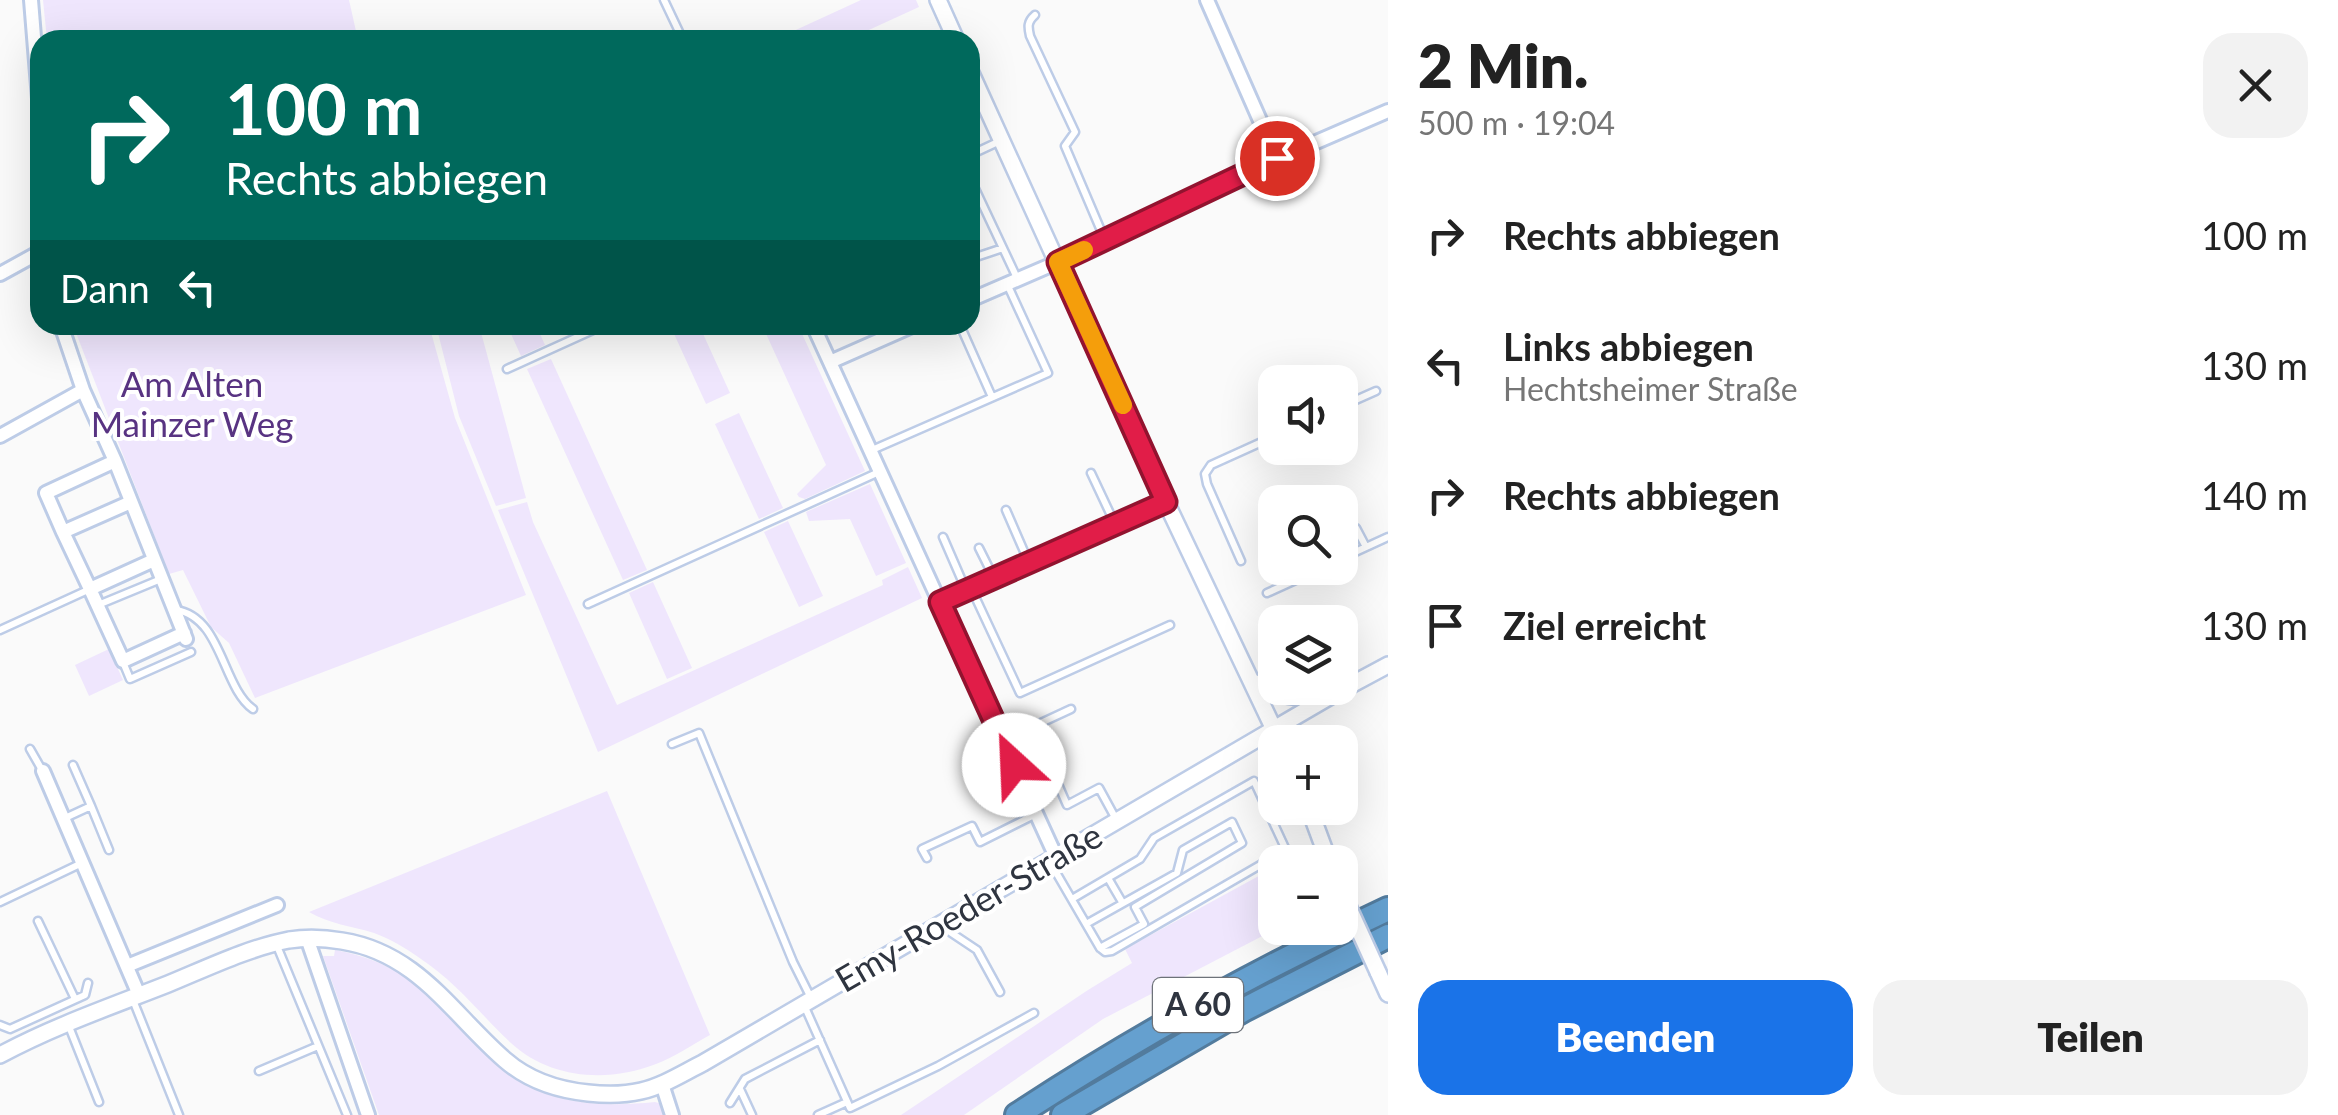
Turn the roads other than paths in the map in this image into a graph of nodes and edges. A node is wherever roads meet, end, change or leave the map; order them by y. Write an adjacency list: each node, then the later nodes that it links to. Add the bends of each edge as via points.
1 (30, 0): 6 (street)
2 (664, 0): 7 (lane)
3 (938, 0): 8 (street)
4 (1207, 0): 13 (street)
5 (1034, 15): 15 (lane, via 1030,36 1075,132 1064,146)
6 (33, 30)
7 (678, 30)
8 (952, 30)
9 (980, 94): 11 (street)
10 (1388, 111): 13 (street)
11 (1001, 141): 12 (lane); 19 (street)
12 (980, 150)
13 (1277, 158): 15 (lane)
14 (980, 199): 16 (lane)
15 (1106, 240): 19 (lane)
16 (1003, 248): 17 (lane); 21 (lane)
17 (980, 256)
18 (30, 258): 20 (street)
19 (1058, 262): 21 (street); 41 (street)
20 (0, 274)
21 (1012, 282): 22 (street); 32 (lane, via 1048,373)
22 (980, 296)
23 (65, 335): 30 (street)
24 (582, 335): 29 (lane)
25 (818, 335): 28 (street)
26 (891, 335): 28 (street)
27 (964, 335): 32 (lane)
28 (830, 362): 36 (street)
29 (507, 369)
30 (84, 390): 34 (street); 37 (street)
31 (1376, 391): 33 (lane)
32 (992, 397): 36 (lane)
33 (1358, 399)
34 (0, 436)
35 (1258, 444): 52 (lane, via 1210,465 1205,474)
36 (871, 451): 38 (street)
37 (115, 461): 40 (street); 44 (street, via 46,493)
38 (880, 472): 60 (street); 61 (lane)
39 (1092, 473): 43 (lane)
40 (131, 502): 44 (street); 51 (street)
41 (1166, 502): 43 (lane); 70 (street)
42 (1006, 510): 53 (lane)
43 (1115, 524): 53 (lane)
44 (64, 532): 58 (street)
45 (1358, 532): 48 (lane)
46 (943, 537): 57 (lane)
47 (1388, 537): 48 (lane)
48 (1366, 547): 50 (lane)
49 (979, 548): 55 (lane)
50 (1358, 551)
51 (154, 560): 54 (street); 58 (street)
52 (1242, 561)
53 (1029, 562): 55 (lane)
54 (162, 578): 62 (lane); 63 (street)
55 (994, 578): 57 (lane)
56 (1285, 585): 59 (lane)
57 (969, 589): 60 (lane); 64 (lane, via 1020,693)
58 (90, 590): 62 (street); 65 (lane)
59 (1267, 593)
60 (940, 602): 78 (street)
61 (588, 604)
62 (97, 606): 67 (street)
63 (174, 610): 66 (street); 73 (lane, via 204,627)
64 (1170, 625)
65 (0, 630)
66 (187, 642): 67 (street); 67 (lane, via 130,679)
67 (122, 661)
68 (1388, 665): 69 (street, Emy-Roeder-Straße)
69 (1358, 681)
70 (1253, 682): 71 (street); 75 (street)
71 (1258, 684)
72 (1319, 705): 76 (street, Emy-Roeder-Straße)
73 (253, 709)
74 (1072, 710): 77 (lane)
75 (1273, 725)
76 (1293, 725)
77 (1033, 727): 78 (lane); 87 (lane, via 1067,805 1099,788)
78 (1003, 740): 85 (street)
79 (672, 744): 112 (lane, via 699,733)
80 (1258, 747): 87 (street, Emy-Roeder-Straße)
81 (30, 749): 83 (lane)
82 (74, 766): 84 (lane)
83 (43, 771): 86 (street)
84 (91, 806): 86 (lane); 88 (lane)
85 (1037, 814): 89 (lane, via 980,842 972,826 922,849); 90 (street)
86 (64, 818): 91 (street)
87 (1118, 821): 90 (street, Emy-Roeder-Straße)
88 (109, 850)
89 (926, 858)
90 (1053, 859): 94 (lane); 99 (street, Emy-Roeder-Straße)
91 (83, 863): 93 (lane); 106 (street)
92 (1108, 877): 94 (lane); 95 (lane); 105 (lane, via 1140,858 1154,838 1254,780 1286,850 1112,951)
93 (0, 902)
94 (1074, 902): 100 (lane)
95 (1122, 902): 100 (lane); 105 (lane, via 1177,873 1182,850 1232,822 1242,843 1135,907 1144,924)
96 (277, 904): 106 (street)
97 (1388, 909): 131 (highway, A 60, via 1171,1020)
98 (38, 921): 111 (lane)
99 (944, 922): 108 (lane, via 977,950); 112 (street, Emy-Roeder-Straße)
100 (1086, 924): 105 (lane)
101 (1358, 928): 109 (street, bridge)
102 (1388, 936): 132 (highway, A 60, via 1245,1008)
103 (306, 938): 104 (street, Emy-Roeder-Straße); 120 (street, Emy-Roeder-Straße, via 356,944 396,960 506,1061 547,1085 601,1094); 127 (street)
104 (276, 943): 110 (street, Emy-Roeder-Straße); 117 (lane)
105 (1100, 948)
106 (127, 966): 110 (street)
107 (88, 983): 111 (lane, via 85,995)
108 (1000, 992)
109 (1388, 994)
110 (136, 997): 114 (street, Emy-Roeder-Straße); 126 (lane)
111 (75, 999): 115 (lane, via 10,1029)
112 (808, 1001): 116 (lane); 120 (street, Emy-Roeder-Straße)
113 (1034, 1013): 123 (lane, via 883,1094 850,1108)
114 (68, 1023): 118 (street, Emy-Roeder-Straße); 122 (lane)
115 (0, 1025)
116 (820, 1040): 121 (lane); 123 (lane)
117 (318, 1046): 119 (lane); 125 (lane)
118 (0, 1055)
119 (258, 1070)
120 (662, 1084): 128 (street)
121 (740, 1087): 124 (lane); 129 (lane)
122 (99, 1102)
123 (847, 1102): 130 (lane)
124 (730, 1103)
125 (346, 1114)
126 (179, 1115)
127 (368, 1115)
128 (672, 1115)
129 (752, 1115)
130 (818, 1115)
131 (1016, 1115)
132 (1062, 1115)

